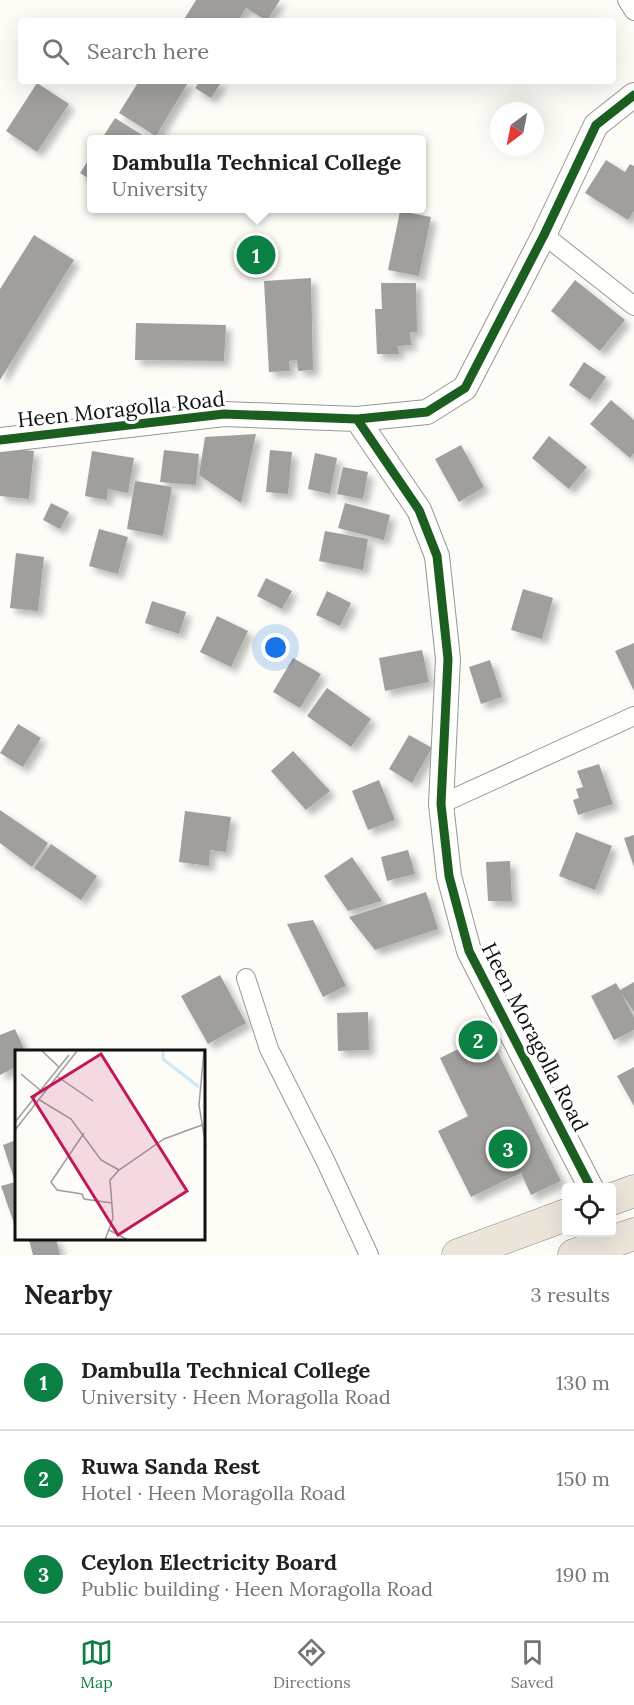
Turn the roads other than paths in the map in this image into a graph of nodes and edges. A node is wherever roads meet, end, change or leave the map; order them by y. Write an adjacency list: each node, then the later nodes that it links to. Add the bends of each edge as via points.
1 (627, 0): 2 (street)
2 (634, 11)
3 (634, 95): 4 (street, via 596,125)
4 (544, 235): 5 (street); 6 (street, via 465,388 427,412)
5 (634, 306)
6 (357, 419): 7 (street, Heen Moragolla Road, via 224,414); 9 (street, Heen Moragolla Road, via 419,510 437,556 448,659)
7 (0, 440)
8 (634, 716): 9 (street)
9 (441, 804): 11 (street, Heen Moragolla Road, via 449,876 469,951)
10 (246, 978): 16 (street, via 269,1049)
11 (588, 1183)
12 (634, 1191): 13 (highway)
13 (616, 1198)
14 (562, 1217): 17 (highway)
15 (621, 1234): 18 (highway)
16 (369, 1255)
17 (458, 1255)
18 (574, 1255)

